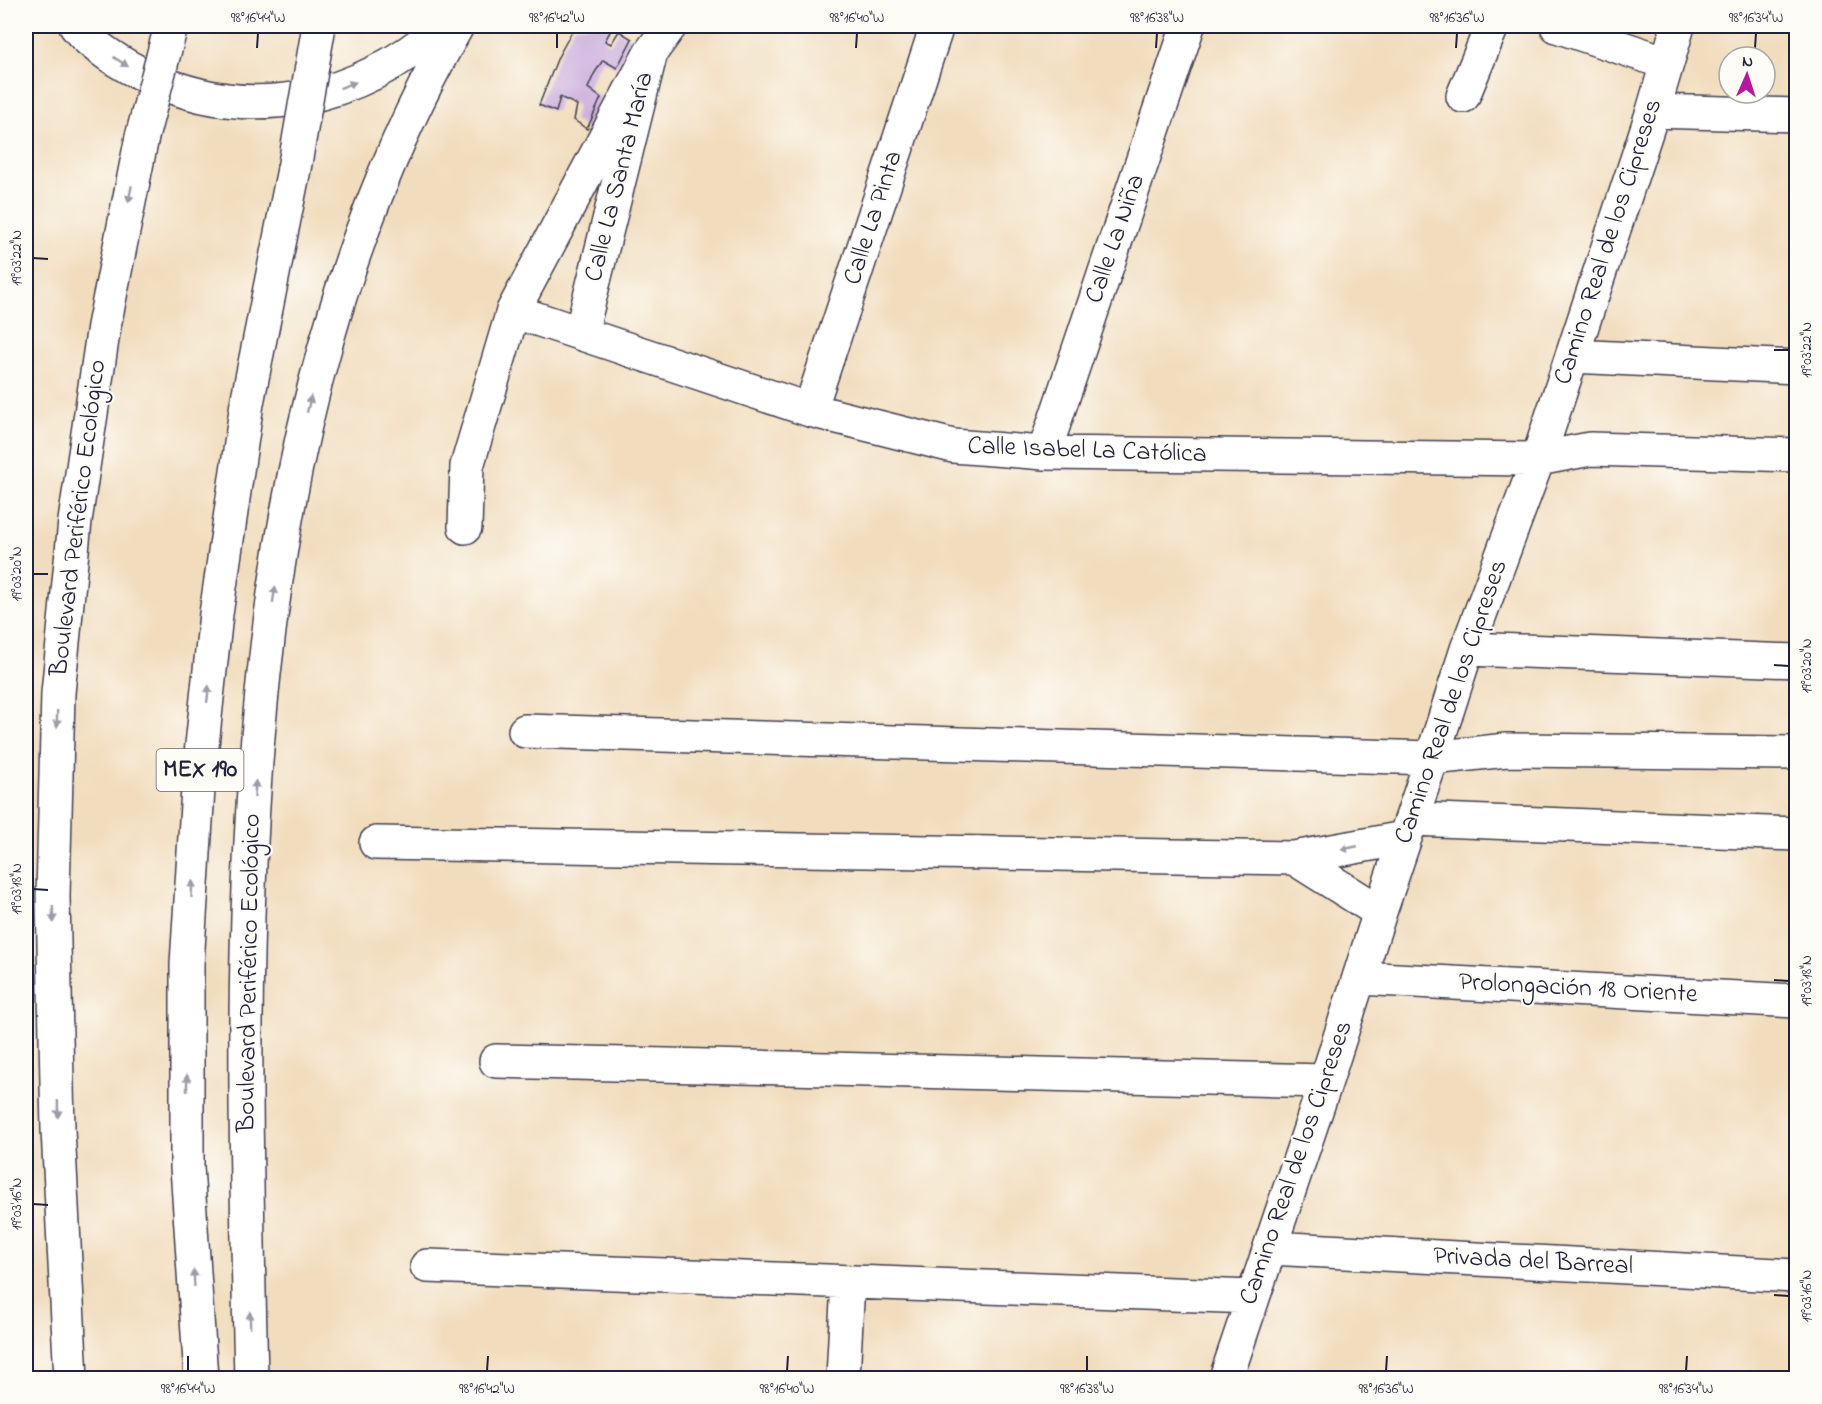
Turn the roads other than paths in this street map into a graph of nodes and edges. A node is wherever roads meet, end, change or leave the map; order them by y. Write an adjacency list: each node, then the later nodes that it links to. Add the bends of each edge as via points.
1 (76, 26): 4 (main road, one-way to 4, via 105,52 135,71 201,97 233,102 298,99 330,91 389,66)
2 (171, 26): 45 (main road, Boulevard Periférico Ecológico, one-way to 45, bridge, via 142,136 104,326 75,521 58,693 53,908 58,1130)
3 (319, 26): 46 (main road, MEX 190, one-way to 3, bridge, via 187,1155 187,964 200,773 216,614 248,403)
4 (443, 26)
5 (457, 26): 47 (main road, Boulevard Periférico Ecológico, one-way to 5, via 246,1099 252,824 282,539 314,381 357,242 406,123)
6 (670, 26): 12 (main road, Calle La Santa María)
7 (937, 26): 21 (main road, Calle La Pinta)
8 (1188, 26): 22 (main road, Calle La Niña)
9 (1492, 26): 14 (main road)
10 (1557, 26): 13 (main road)
11 (1678, 26): 13 (main road, Camino Real de los Cipreses)
12 (651, 52): 17 (main road); 18 (main road, Calle La Santa María)
13 (1667, 63): 15 (main road, Camino Real de los Cipreses)
14 (1463, 96)
15 (1653, 111): 16 (main road); 19 (main road, Camino Real de los Cipreses)
16 (1797, 115)
17 (513, 311): 18 (main road, Calle Isabel La Católica); 25 (main road, via 467,466)
18 (581, 333): 21 (main road, Calle Isabel La Católica)
19 (1572, 356): 20 (main road); 24 (main road, Camino Real de los Cipreses)
20 (1797, 367)
21 (810, 410): 22 (main road, Calle Isabel La Católica, via 953,446)
22 (1044, 453): 24 (main road, Calle Isabel La Católica)
23 (1797, 455): 24 (main road, Calle Isabel La Católica, via 1590,449)
24 (1538, 459): 26 (main road, Camino Real de los Cipreses)
25 (465, 527)
26 (1467, 649): 27 (main road); 30 (main road, Camino Real de los Cipreses)
27 (1797, 660)
28 (525, 731): 30 (main road)
29 (1797, 753): 30 (main road, via 1507,750)
30 (1432, 758): 31 (main road, Camino Real de los Cipreses)
31 (1408, 829): 32 (main road); 34 (main road, one-way to 34); 35 (main road, Camino Real de los Cipreses)
32 (1797, 834)
33 (376, 843): 34 (main road)
34 (1294, 858): 35 (main road)
35 (1380, 912): 36 (main road, Camino Real de los Cipreses)
36 (1359, 978): 37 (main road, Prolongación 18 Oriente); 39 (main road, Camino Real de los Cipreses)
37 (1797, 1001)
38 (496, 1061): 39 (main road)
39 (1326, 1081): 40 (main road, Camino Real de los Cipreses)
40 (1270, 1248): 42 (main road, Privada del Barreal); 44 (main road, Camino Real de los Cipreses)
41 (427, 1266): 43 (main road)
42 (1797, 1276)
43 (848, 1282): 44 (main road); 48 (main road)
44 (1252, 1297): 49 (main road, Camino Real de los Cipreses)
45 (71, 1378)
46 (201, 1378)
47 (251, 1378)
48 (843, 1378)
49 (1226, 1378)

